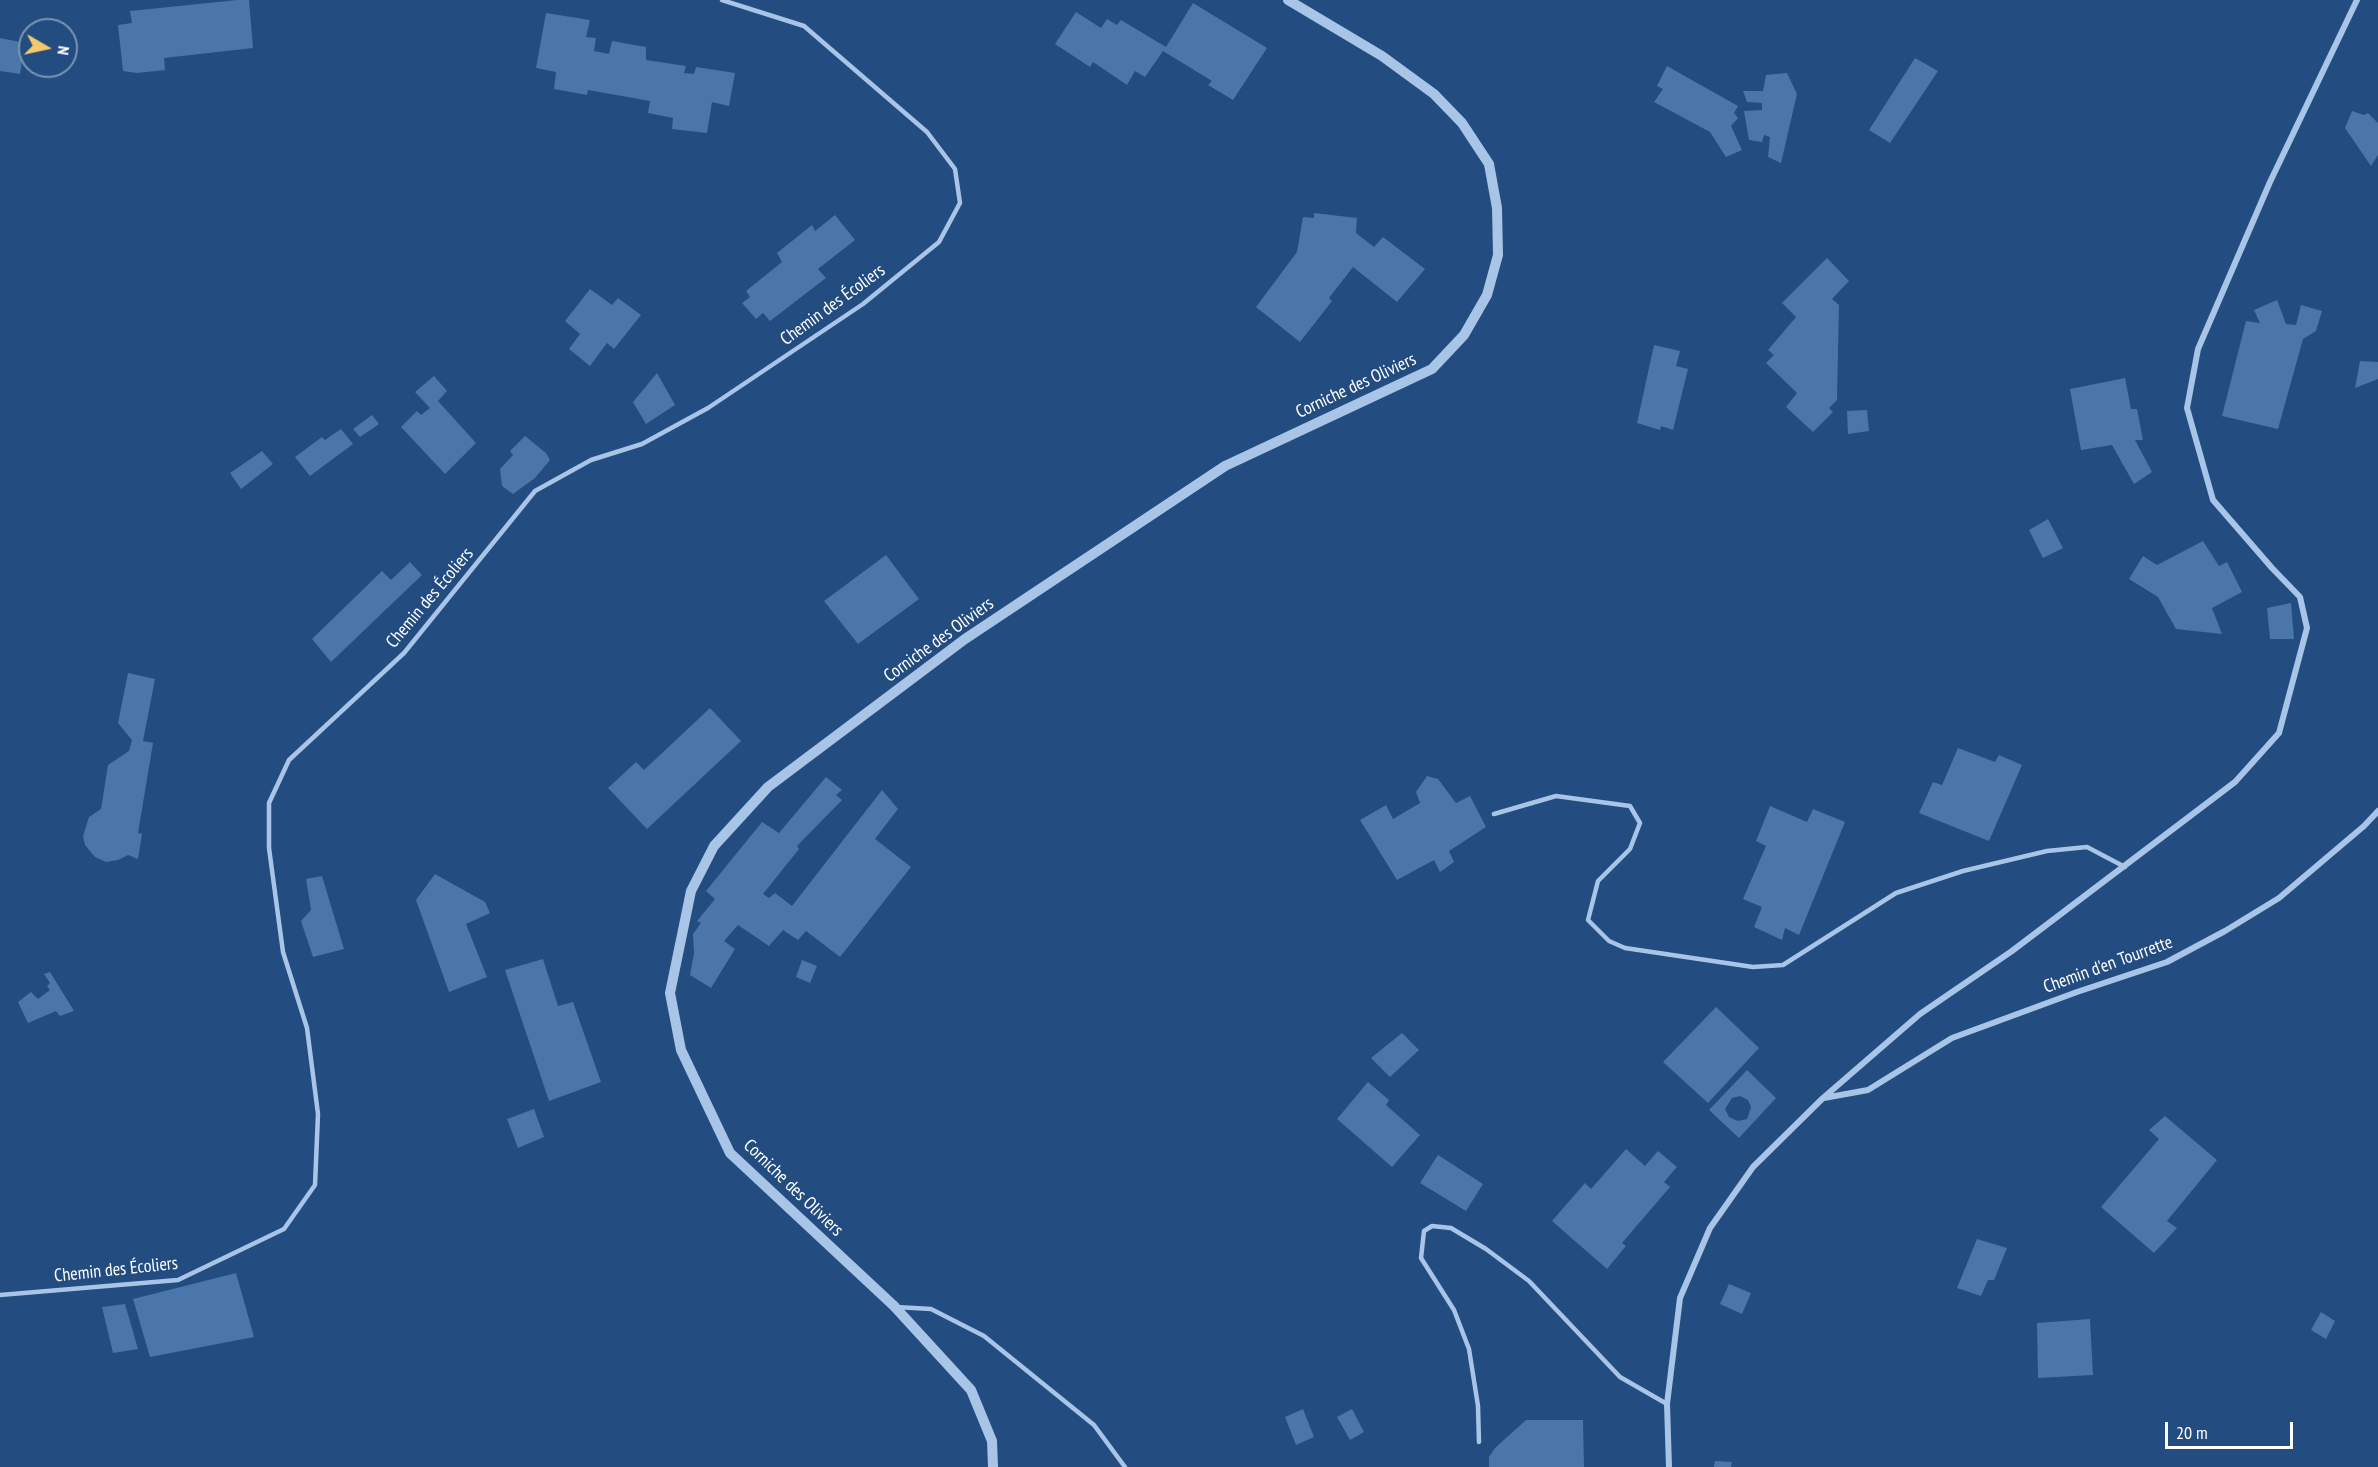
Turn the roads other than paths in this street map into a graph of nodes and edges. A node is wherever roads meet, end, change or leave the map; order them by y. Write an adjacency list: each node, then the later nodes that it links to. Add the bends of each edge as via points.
1 (722, 0): 8 (lane, Chemin des Écoliers, via 804,26 927,132 955,169 960,203 939,242 862,304 708,408 642,444 591,459 535,491 404,653 289,760 269,803 269,848 283,952 308,1029 318,1114 315,1185 284,1229 178,1280)
2 (1288, 0): 9 (street, Corniche des Oliviers, via 1382,56 1434,94 1462,123 1489,164 1497,208 1498,255 1487,295 1464,335 1432,369 1226,466 965,639 768,787 714,846 691,891 670,993 681,1050 730,1153)
3 (2357, 0): 6 (street, via 2270,182 2198,349 2187,408 2213,500 2300,597 2307,628 2298,670 2279,733 2235,782)
4 (2378, 811): 7 (street, Chemin d'en Tourrette, via 2279,898 2167,962 1952,1038 1868,1090)
5 (1494, 814): 6 (lane, via 1556,796 1630,806 1640,823 1630,849 1598,881 1588,920 1609,941 1625,948 1753,967 1783,965 1896,893 1963,871 2047,851 2087,847)
6 (2125, 867): 7 (street, via 1920,1014)
7 (1822, 1098): 10 (street, via 1754,1167 1710,1228 1680,1298)
8 (0, 1295)
9 (894, 1306): 12 (street, Corniche des Oliviers, via 971,1390 992,1441); 13 (lane, via 931,1309 984,1336 1094,1425)
10 (1667, 1404): 11 (lane, via 1620,1377 1529,1281 1451,1228 1432,1226 1424,1231 1421,1258 1454,1310 1469,1349); 14 (street)
11 (1479, 1442)
12 (993, 1467)
13 (1125, 1467)
14 (1668, 1467)

